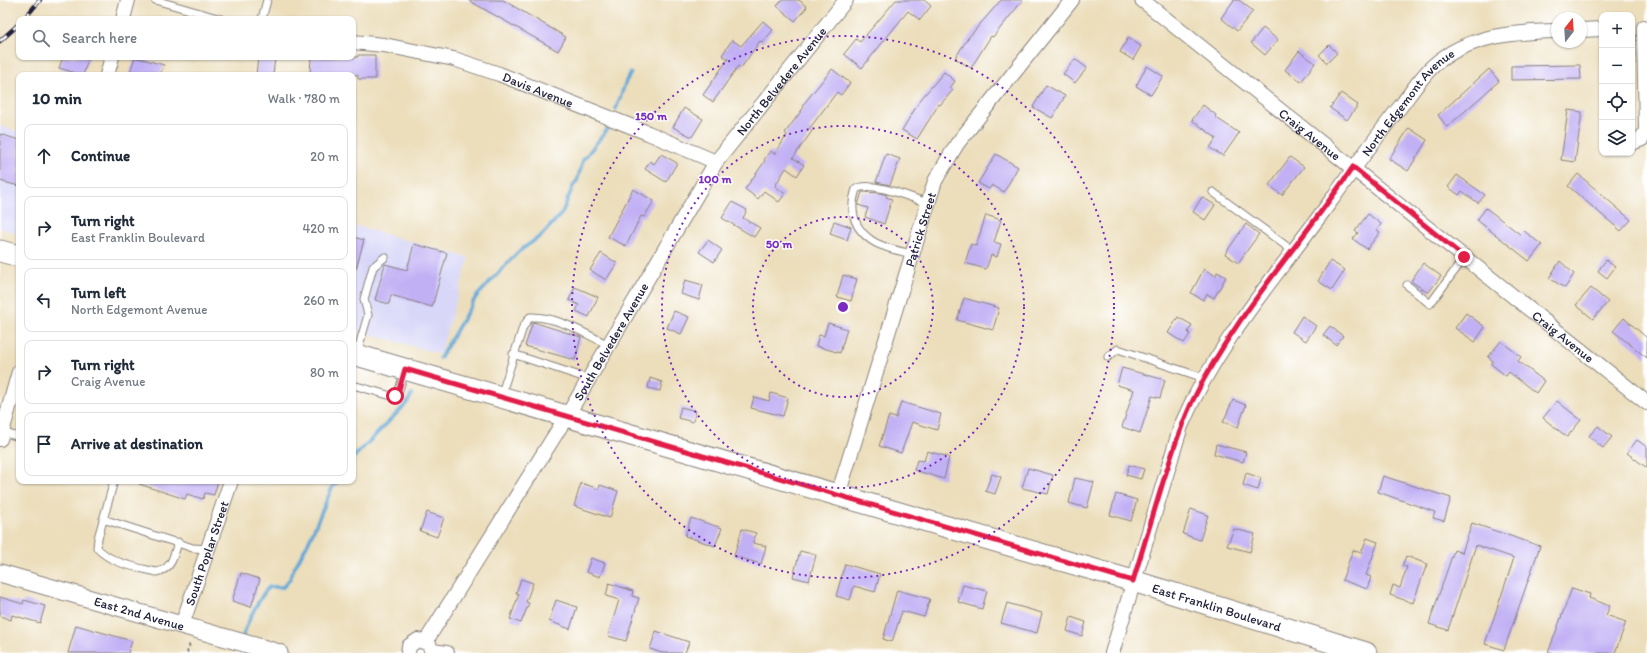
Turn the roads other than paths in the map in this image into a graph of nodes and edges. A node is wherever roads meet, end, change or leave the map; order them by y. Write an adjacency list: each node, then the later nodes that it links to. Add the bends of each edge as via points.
1 (128, 0): 7 (street)
2 (155, 0): 8 (lane)
3 (846, 0): 18 (street, North Belvedere Avenue)
4 (1072, 0): 21 (street, Patrick Street, via 958,144 935,181)
5 (1142, 0): 19 (street, Craig Avenue)
6 (265, 1): 9 (lane)
7 (124, 16)
8 (211, 16)
9 (262, 16)
10 (1641, 27): 17 (street, via 1646,130 1642,139)
11 (1599, 29): 13 (street)
12 (1551, 30): 19 (street, North Edgemont Avenue, via 1507,34 1475,41 1434,65)
13 (1587, 30)
14 (356, 42): 18 (street, Davis Avenue, via 384,45 454,59 505,76 648,132)
15 (111, 60): 16 (street)
16 (108, 72)
17 (1635, 142)
18 (716, 162): 29 (street, South Belvedere Avenue)
19 (1353, 167): 23 (street, North Edgemont Avenue); 27 (street, Craig Avenue)
20 (1213, 192): 23 (lane)
21 (928, 204): 24 (street, Patrick Street); 24 (lane, via 878,188 861,186 856,189 853,196 851,209 856,224 872,241)
22 (0, 250): 25 (main road)
23 (1293, 251): 35 (street, North Edgemont Avenue, via 1233,332)
24 (912, 254): 46 (street, Patrick Street)
25 (16, 255)
26 (384, 257): 30 (lane, via 373,267 364,299 368,315)
27 (1464, 257): 28 (lane, via 1430,304); 40 (street, Craig Avenue)
28 (1407, 285)
29 (609, 345): 32 (lane, via 564,323 530,317 522,327); 36 (street, South Belvedere Avenue)
30 (356, 351)
31 (356, 354): 34 (main road, East Franklin Boulevard)
32 (514, 354): 36 (lane); 39 (lane)
33 (1108, 357): 35 (lane, via 1118,349)
34 (405, 369): 38 (lane, via 395,396); 39 (main road, East Franklin Boulevard)
35 (1204, 378): 51 (street, North Edgemont Avenue, via 1175,445)
36 (589, 379): 41 (street, South Belvedere Avenue)
37 (16, 383): 42 (street)
38 (356, 386)
39 (501, 397): 41 (main road, East Franklin Boulevard)
40 (1647, 403)
41 (567, 416): 46 (main road, East Franklin Boulevard); 53 (street, South Belvedere Avenue)
42 (1, 436): 43 (lane)
43 (16, 437)
44 (113, 484): 47 (lane)
45 (230, 484): 49 (street, South Poplar Street)
46 (838, 495): 51 (main road, East Franklin Boulevard)
47 (103, 518): 48 (lane); 48 (lane, via 97,548 112,560 156,572 164,571 173,559)
48 (178, 542): 49 (lane, via 193,548)
49 (208, 549): 52 (street, South Poplar Street)
50 (0, 573): 52 (street, East 2nd Avenue)
51 (1133, 581): 57 (street, North Edgemont Avenue); 58 (main road, East Franklin Boulevard)
52 (182, 625): 54 (street, East 2nd Avenue)
53 (430, 649): 55 (street, via 414,641 409,646); 56 (street)
54 (279, 653)
55 (408, 653)
56 (447, 653)
57 (1112, 653)
58 (1366, 653)

